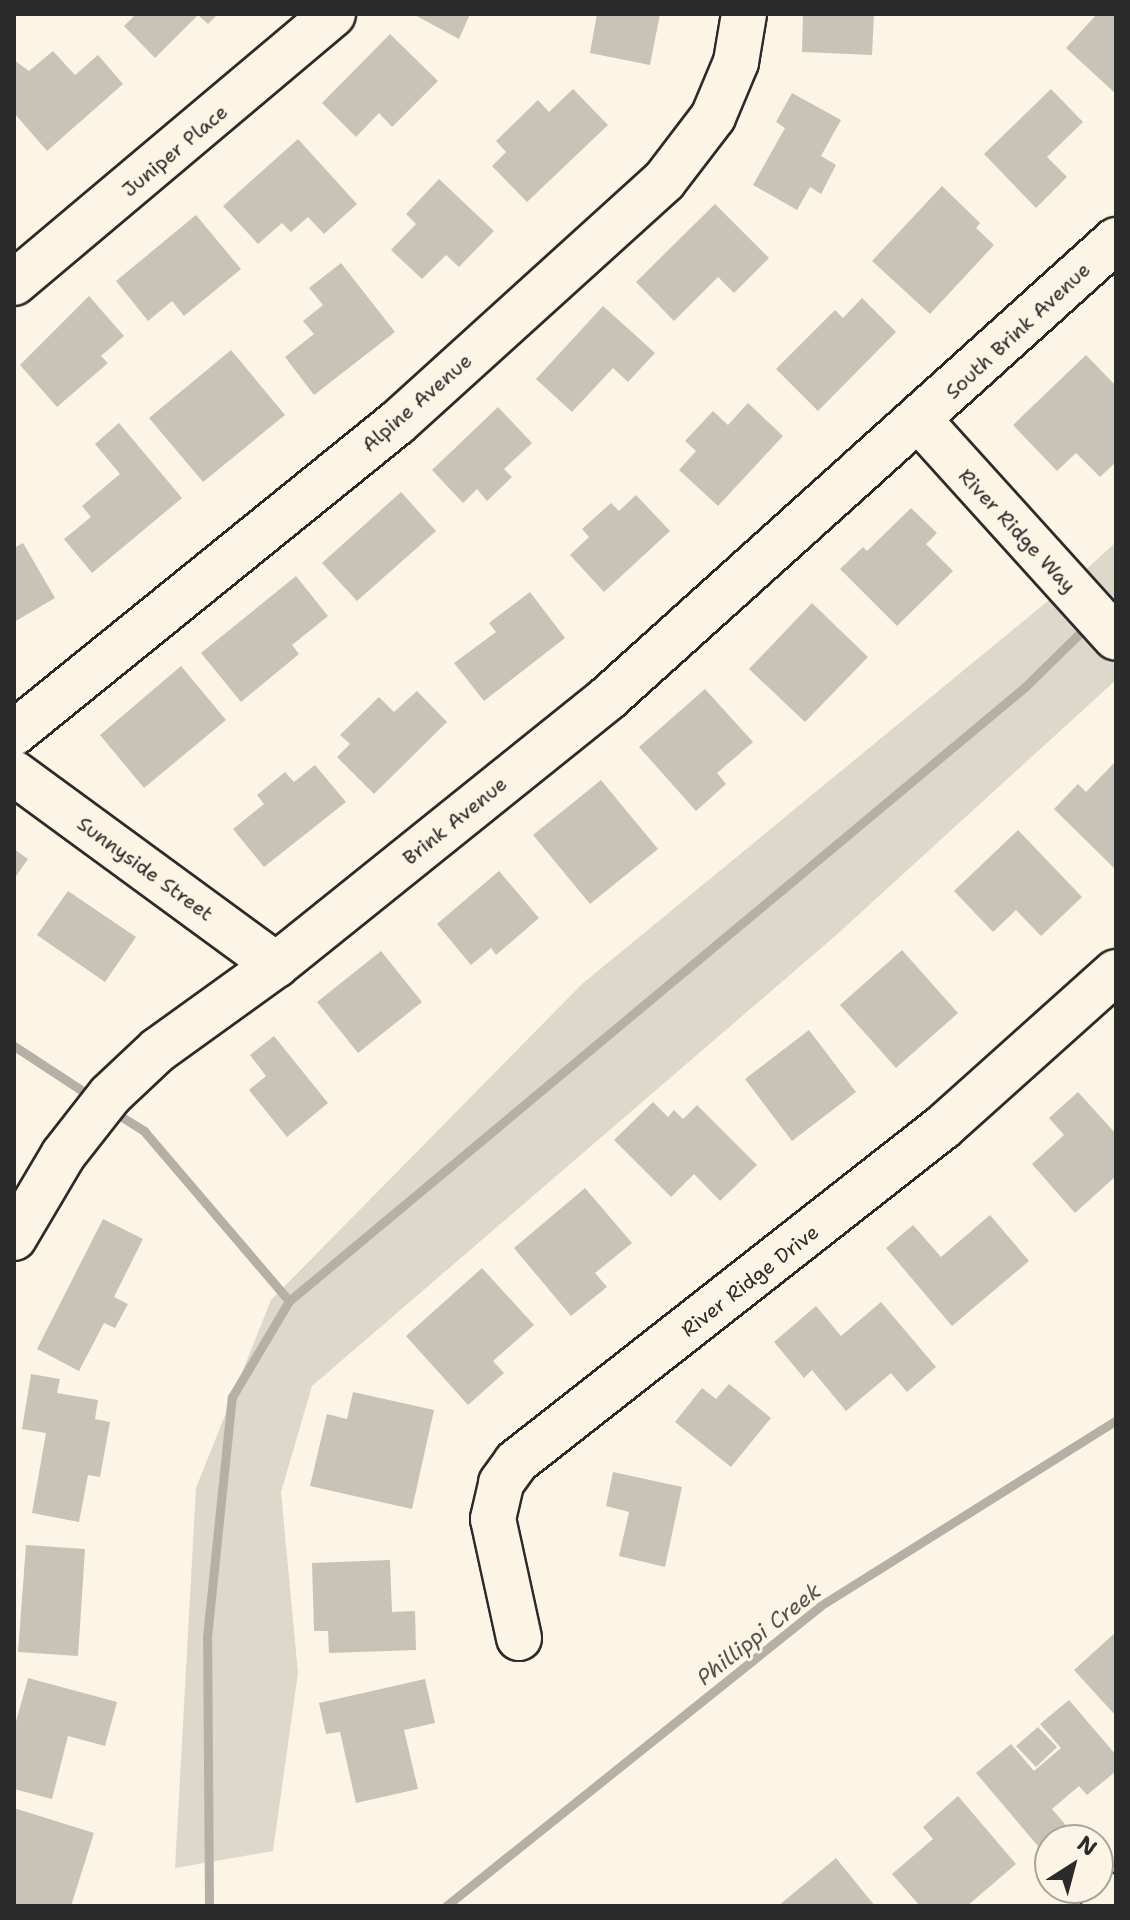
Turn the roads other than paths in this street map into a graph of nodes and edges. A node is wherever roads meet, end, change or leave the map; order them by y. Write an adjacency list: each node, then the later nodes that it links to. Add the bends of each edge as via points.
1 (333, 14): 4 (street, Juniper Place)
2 (744, 14): 7 (street, Alpine Avenue, via 736,62 713,117 664,181 397,423)
3 (1116, 240): 5 (street, South Brink Avenue)
4 (14, 283)
5 (920, 421): 6 (street, River Ridge Way); 9 (street, Brink Avenue, via 608,698)
6 (1102, 623)
7 (14, 733)
8 (14, 773): 9 (street, Sunnyside Street)
9 (276, 965): 11 (street, Brink Avenue, via 158,1050 103,1104 33,1199)
10 (1116, 972): 12 (street, River Ridge Drive, via 943,1127 516,1462 501,1483 493,1519)
11 (14, 1238)
12 (519, 1638)
13 (1116, 1896): 14 (street)
14 (1104, 1906)

